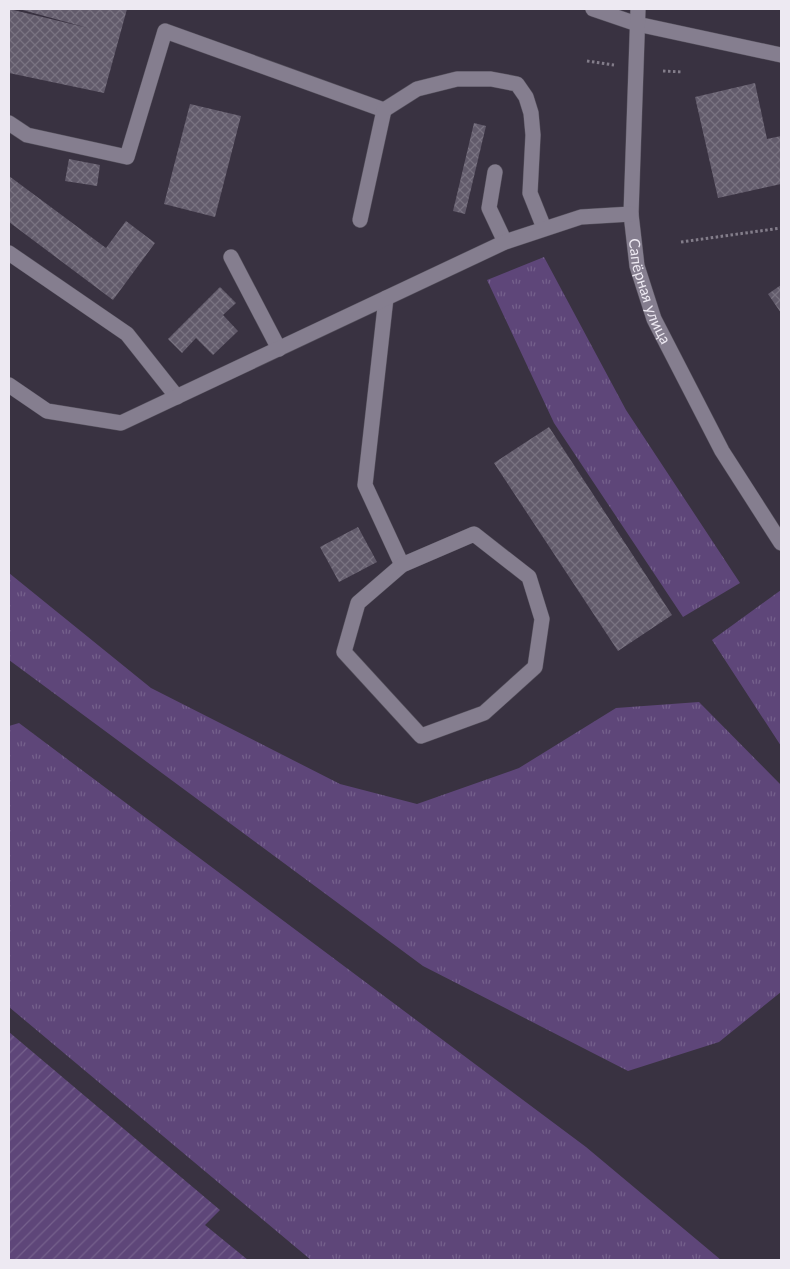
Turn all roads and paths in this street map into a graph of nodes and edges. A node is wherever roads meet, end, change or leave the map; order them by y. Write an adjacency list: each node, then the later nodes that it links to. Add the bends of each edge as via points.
1 (593, 9): 2 (street)
2 (638, 16): 3 (street); 11 (street, Сапёрная улица)
3 (781, 55)
4 (587, 61): 5 (path)
5 (614, 64)
6 (664, 71): 7 (path)
7 (683, 72)
8 (384, 110): 9 (street, via 165,31 127,157 27,135); 12 (street); 13 (street, via 417,89 458,79 491,79 517,84 531,113 530,193)
9 (9, 123)
10 (495, 172): 15 (street, via 490,208)
11 (631, 214): 13 (street, via 581,216); 23 (street, Сапёрная улица, via 637,266 654,319 722,451)
12 (360, 220)
13 (544, 228): 15 (street)
14 (781, 228): 16 (path)
15 (505, 242): 19 (street)
16 (682, 242)
17 (9, 254): 22 (street, via 127,334)
18 (231, 257): 20 (street)
19 (386, 298): 20 (street); 24 (street, via 365,485)
20 (279, 349): 22 (street)
21 (9, 385): 22 (street, via 48,411 121,423)
22 (177, 397)
23 (781, 542)
24 (402, 565): 24 (street, via 358,603 344,652 421,736 484,713 535,667 542,619 529,577 474,534)

